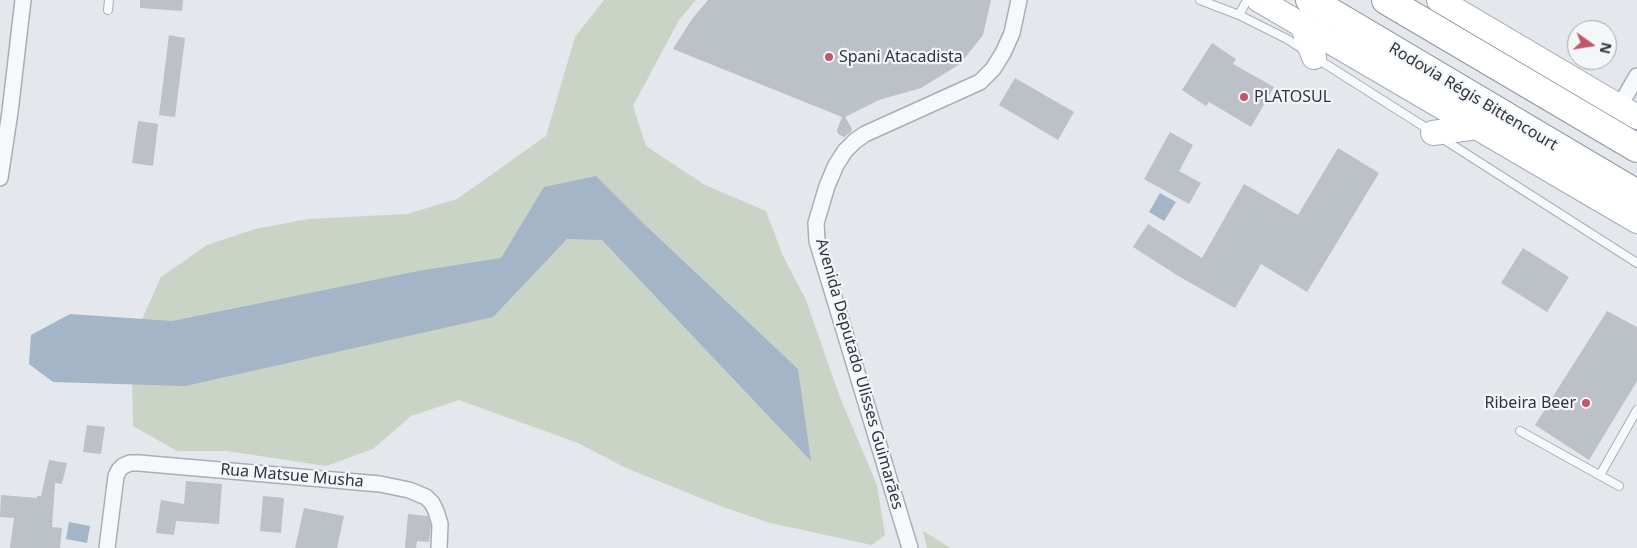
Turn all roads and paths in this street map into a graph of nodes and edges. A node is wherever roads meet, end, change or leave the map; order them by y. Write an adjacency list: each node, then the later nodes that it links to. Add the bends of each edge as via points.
1 (23, 0): 18 (street)
2 (109, 0): 9 (lane)
3 (1019, 0): 28 (street, Avenida Deputado Ulisses Guimarães, via 1012,33 993,69 980,82 865,134 845,151 827,186 816,223 817,241)
4 (1200, 0): 11 (lane)
5 (1247, 0): 11 (lane)
6 (1259, 0): 10 (main road)
7 (1386, 0): 17 (highway)
8 (1438, 0): 14 (main road)
9 (108, 10)
10 (1306, 12): 12 (main road); 19 (highway, Rodovia Régis Bittencourt)
11 (1240, 15): 12 (lane)
12 (1329, 56): 15 (main road); 16 (lane)
13 (1637, 76): 14 (street)
14 (1628, 112)
15 (1477, 127): 16 (main road); 20 (main road)
16 (1433, 133): 21 (lane)
17 (1637, 148)
18 (0, 178)
19 (1637, 194)
20 (1637, 221)
21 (1637, 264)
22 (1637, 410): 24 (lane)
23 (1520, 431): 24 (lane)
24 (1600, 475): 25 (lane)
25 (1620, 486)
26 (440, 544): 27 (street, Rua Matsue Musha, via 440,524 432,503 409,490 130,463 118,470 116,476)
27 (107, 548)
28 (910, 548)

